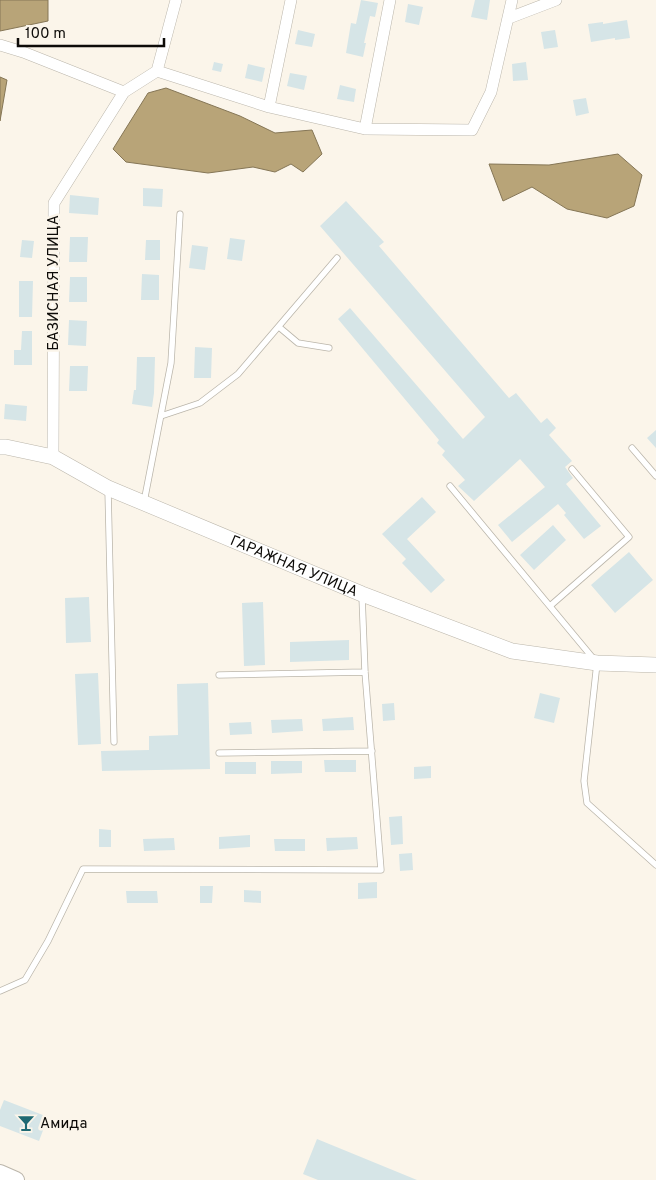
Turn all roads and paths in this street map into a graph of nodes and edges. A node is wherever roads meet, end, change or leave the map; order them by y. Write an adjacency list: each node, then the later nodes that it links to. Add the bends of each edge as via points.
1 (176, 0): 8 (street)
2 (291, 0): 10 (street)
3 (390, 0): 11 (street)
4 (512, 0): 6 (street)
5 (556, 0): 6 (street)
6 (509, 18): 11 (street, via 491,92 472,130)
7 (0, 45): 9 (street)
8 (157, 71): 9 (street, БАЗИСНАЯ УЛИЦА); 10 (street)
9 (124, 92): 19 (street, БАЗИСНАЯ УЛИЦА, via 54,203)
10 (269, 107): 11 (street)
11 (365, 129)
12 (180, 214): 16 (lane, via 171,363)
13 (337, 258): 14 (lane)
14 (278, 327): 15 (lane, via 298,343); 16 (lane, via 238,374 200,403)
15 (329, 348)
16 (161, 416): 24 (lane)
17 (0, 447): 19 (street, ГАРАЖНАЯ УЛИЦА)
18 (632, 448): 21 (lane)
19 (53, 457): 23 (street, ГАРАЖНАЯ УЛИЦА)
20 (572, 469): 26 (lane, via 629,537)
21 (656, 476)
22 (450, 486): 26 (lane)
23 (108, 488): 24 (street, ГАРАЖНАЯ УЛИЦА); 31 (lane)
24 (144, 502): 25 (street, ГАРАЖНАЯ УЛИЦА)
25 (362, 594): 27 (street, ГАРАЖНАЯ УЛИЦА, via 512,651); 29 (lane)
26 (550, 606): 27 (lane)
27 (597, 663): 28 (street, ГАРАЖНАЯ УЛИЦА); 34 (lane, via 584,781 587,803)
28 (656, 665)
29 (366, 672): 30 (lane); 32 (lane)
30 (219, 675)
31 (114, 742)
32 (372, 751): 33 (lane); 35 (lane, via 381,870 83,869 25,980)
33 (219, 754)
34 (656, 865)
35 (0, 990)
36 (0, 1173): 37 (main road)
37 (16, 1180)

